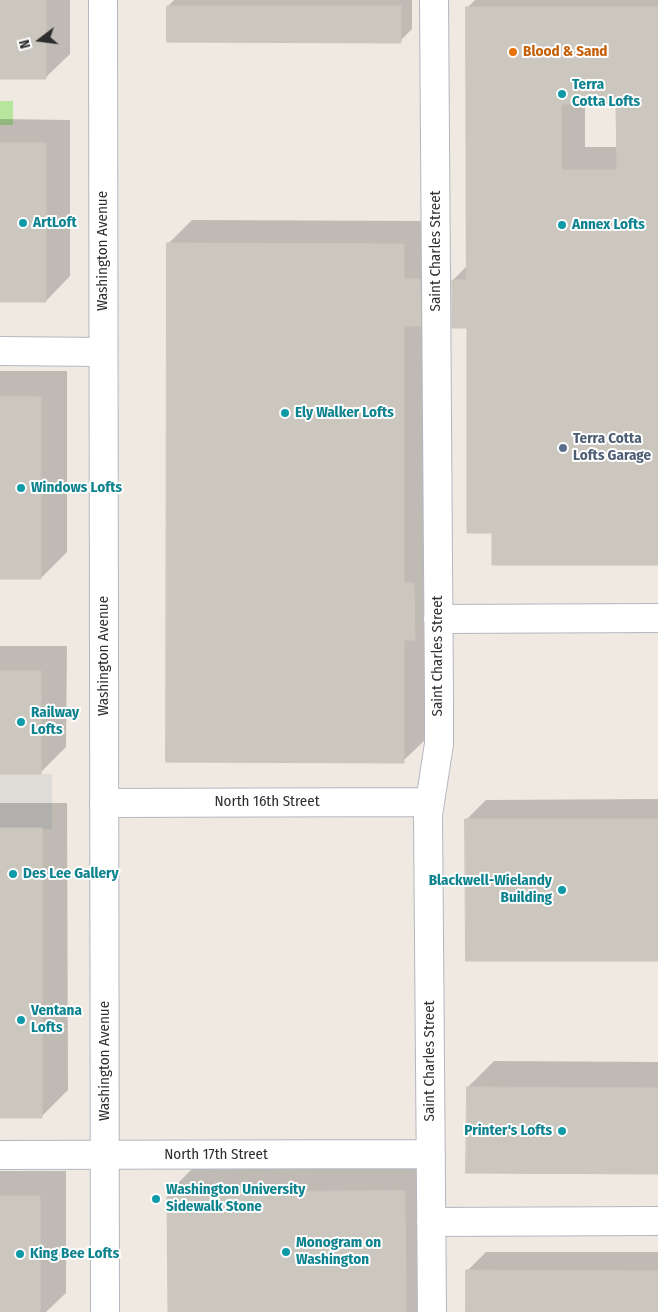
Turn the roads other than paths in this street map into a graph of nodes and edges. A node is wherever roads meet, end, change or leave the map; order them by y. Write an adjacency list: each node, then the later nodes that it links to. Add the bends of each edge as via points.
1 (103, 0): 4 (street, Washington Avenue)
2 (434, 0): 5 (street, Saint Charles Street)
3 (0, 351): 4 (street)
4 (103, 352): 8 (street, Washington Avenue)
5 (438, 618): 6 (street); 7 (street, Saint Charles Street, via 439,744)
6 (658, 618)
7 (430, 802): 8 (street, North 16th Street); 9 (street, Saint Charles Street)
8 (104, 803): 11 (street, Washington Avenue)
9 (431, 1154): 11 (street, North 17th Street); 13 (street, Saint Charles Street)
10 (0, 1155): 11 (street, North 17th Street)
11 (105, 1155): 14 (street, Washington Avenue)
12 (658, 1221): 13 (street)
13 (432, 1222): 15 (street, Saint Charles Street)
14 (105, 1312)
15 (432, 1312)

